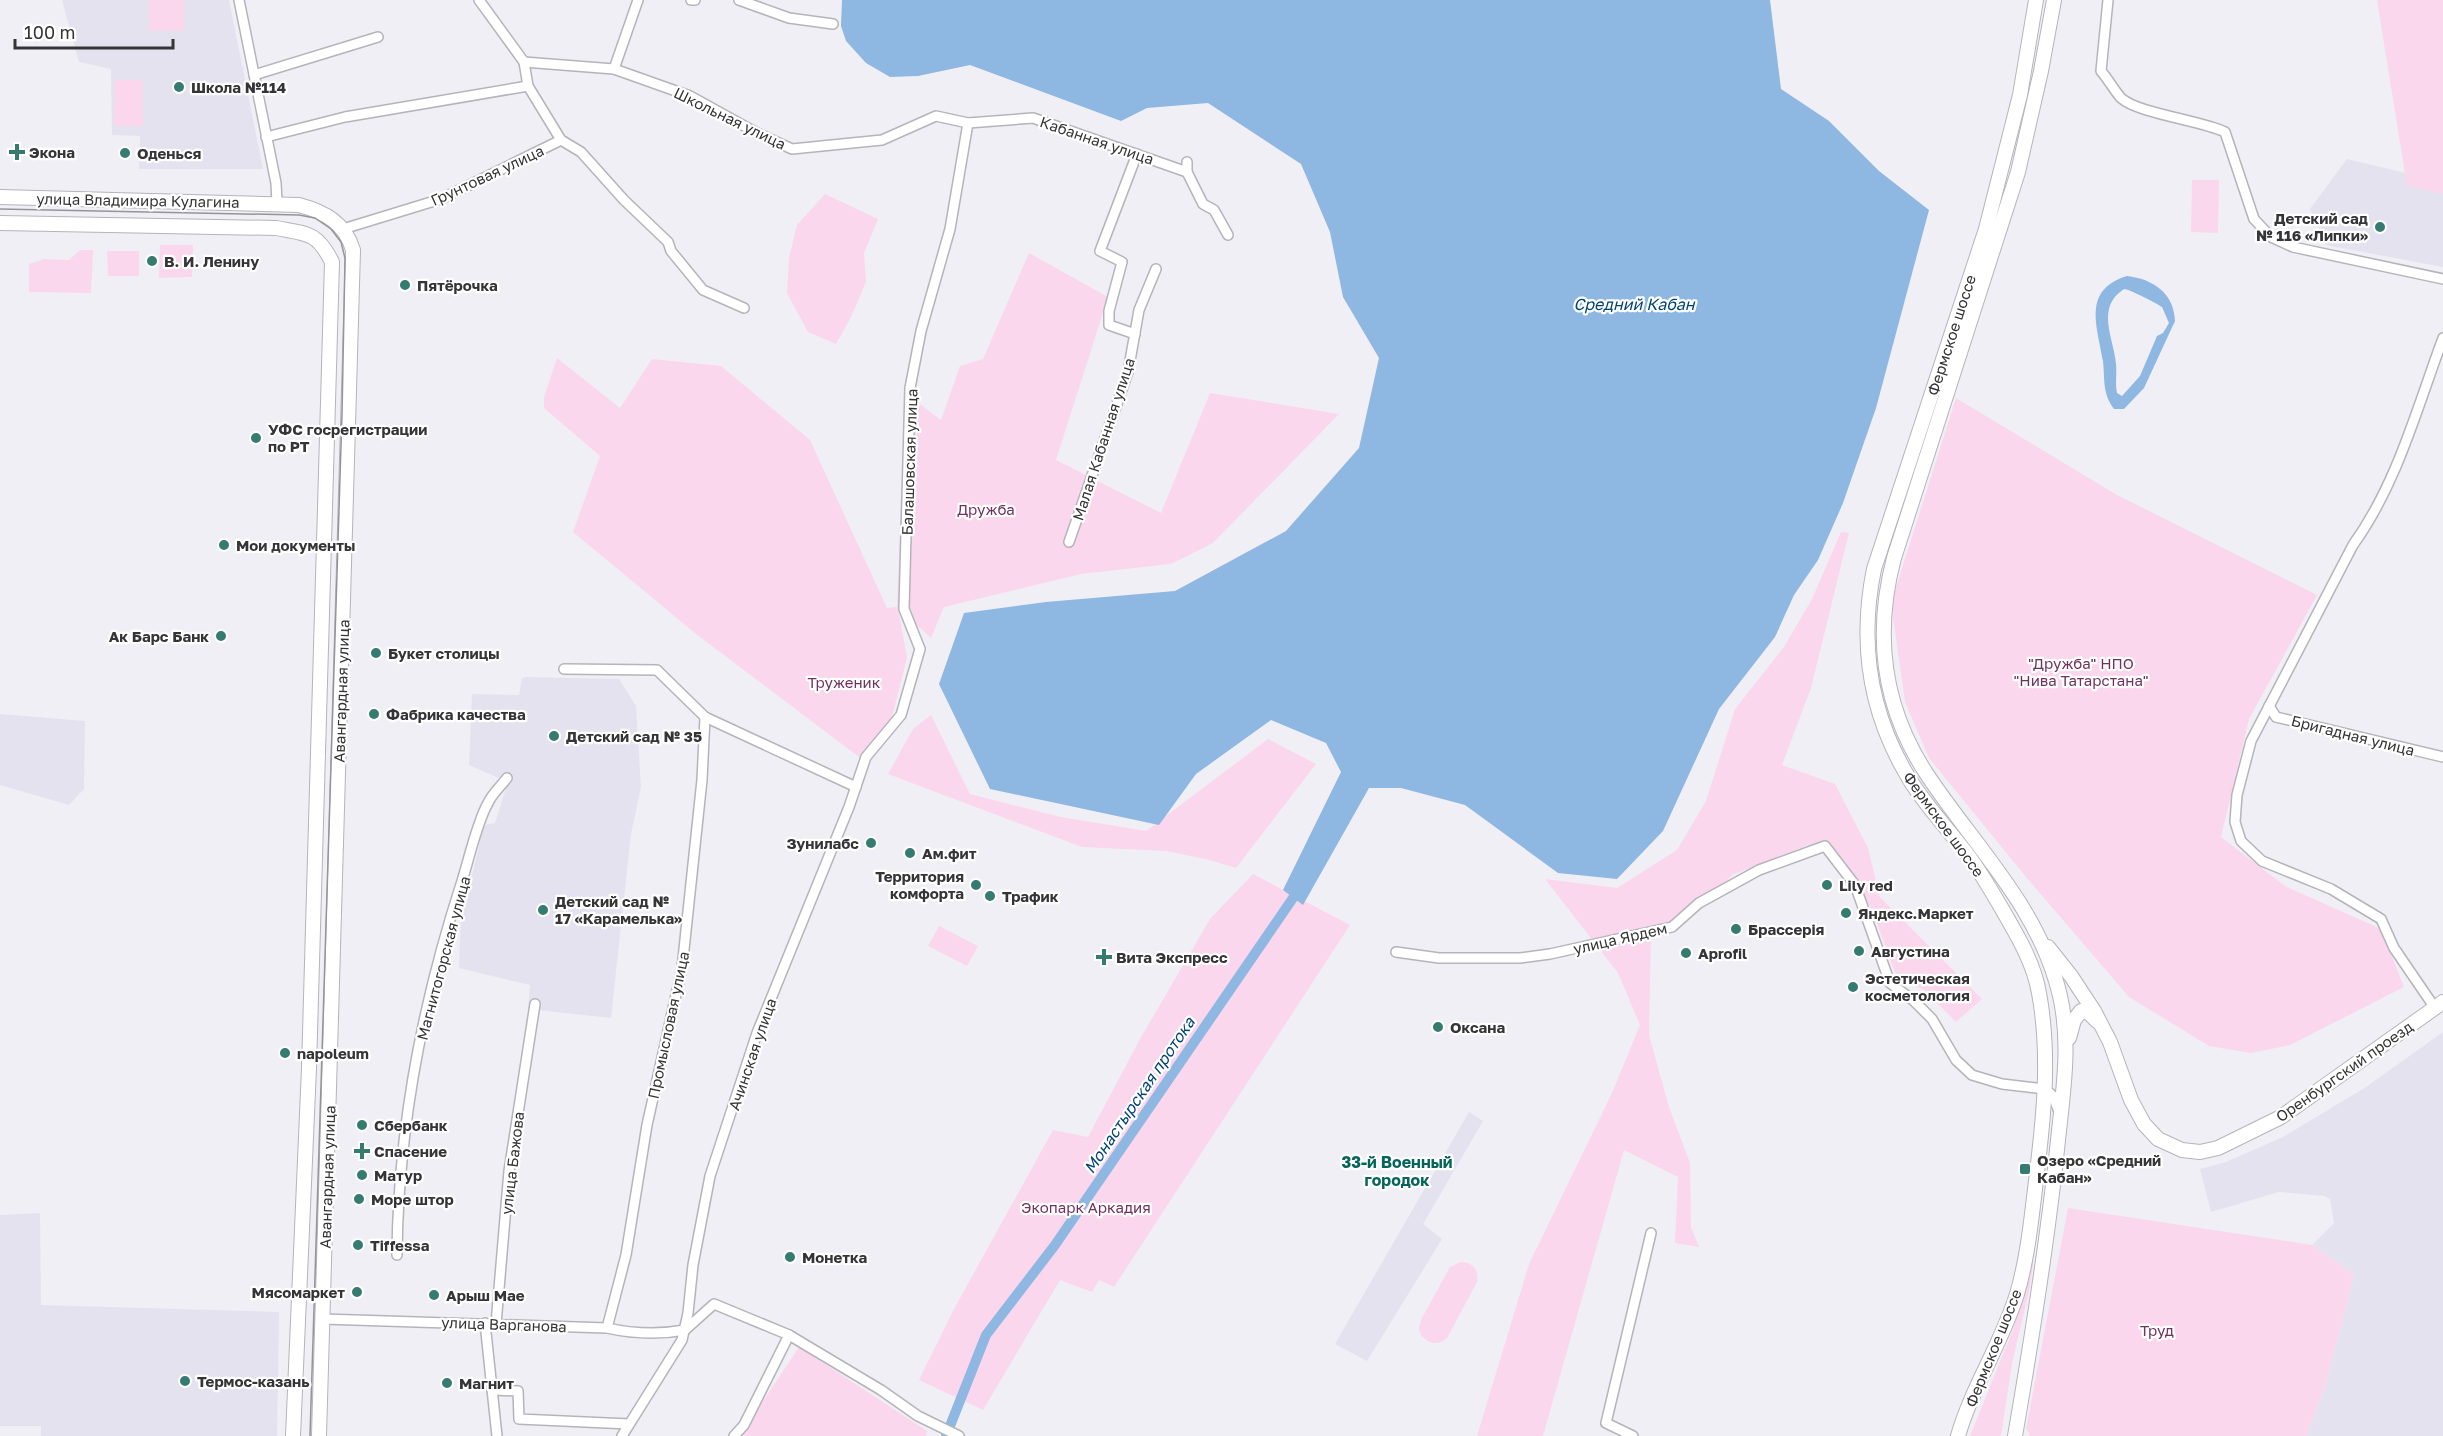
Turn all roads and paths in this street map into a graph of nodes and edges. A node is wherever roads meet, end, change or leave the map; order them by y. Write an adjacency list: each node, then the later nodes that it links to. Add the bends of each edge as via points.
1 (239, 0): 12 (street)
2 (480, 0): 10 (street, Грунтовая улица)
3 (638, 0): 11 (street)
4 (739, 0): 8 (street, via 789,18)
5 (2036, 0): 44 (main road, Фермское шоссе, via 2020,95 1986,229 1874,570 1866,632 1874,696 1896,757 1986,882 2034,971 2043,1020)
6 (2054, 0): 38 (main road, Фермское шоссе, via 2018,172 1894,558 1883,628 1892,696 1906,734 1926,772 1999,870)
7 (2108, 0): 27 (street, via 2101,71 2122,99 2155,113 2210,124 2225,132 2254,219 2271,237 2293,247)
8 (833, 24)
9 (378, 37): 12 (street)
10 (524, 62): 11 (street, Школьная улица); 13 (street, Грунтовая улица)
11 (614, 69): 14 (street, Школьная улица, via 690,96 792,149 882,140 936,116)
12 (254, 75): 15 (street)
13 (528, 86): 15 (street, via 345,117); 16 (street, Грунтовая улица)
14 (968, 123): 17 (street, Кабанная улица, via 1033,118); 37 (street, Балашовская улица, via 950,229 921,331 910,387 904,609 920,649 901,715 866,757)
15 (266, 137): 21 (street)
16 (561, 140): 24 (street, Грунтовая улица, via 441,198); 28 (street, Грунтовая улица, via 581,153 668,242 703,290)
17 (1137, 154): 19 (street, Кабанная улица); 29 (street, via 1100,250 1122,262 1109,325)
18 (1187, 162): 19 (street)
19 (1187, 172): 25 (street, via 1203,204 1214,210)
20 (0, 197): 21 (main road, улица Владимира Кулагина)
21 (277, 203): 24 (main road, via 319,210)
22 (0, 223): 23 (main road, улица Владимира Кулагина)
23 (276, 228): 57 (main road, Авангардная улица, via 307,234 324,244 332,262 309,1047)
24 (343, 229): 48 (main road, Авангардная улица, via 353,250)
25 (1228, 235)
26 (1156, 270): 29 (street, Малая Кабанная улица, via 1139,310)
27 (2443, 279)
28 (744, 308)
29 (1135, 334): 31 (street, Малая Кабанная улица, via 1128,372)
30 (2443, 338): 33 (street, via 2373,518 2353,545)
31 (1069, 542)
32 (564, 669): 34 (street, via 657,670)
33 (2269, 706): 35 (street, Бригадная улица, via 2276,717); 41 (street, via 2251,741 2237,795 2235,822 2241,841 2262,861 2331,889 2381,919 2394,948)
34 (705, 717): 37 (street); 51 (street, Промысловая улица, via 682,968 647,1125 626,1254)
35 (2443, 757)
36 (507, 778): 47 (street, Магнитогорская улица, via 488,802 452,913 424,1021 405,1137)
37 (856, 787): 52 (street, Ачинская улица, via 757,1033 711,1169)
38 (2041, 939): 42 (main road, Оренбургский проезд, via 2071,976); 43 (main road, Фермское шоссе, via 2060,995)
39 (1396, 952): 44 (street, улица Ярдем, via 1439,958 1520,958 1672,927 1699,903 1759,870 1825,846 1855,885 1890,983 1932,1019 1956,1060 1972,1075 2002,1084)
40 (535, 1004): 50 (street, улица Бажова, via 509,1171)
41 (2439, 1005): 42 (main road, Оренбургский проезд, via 2281,1117 2218,1148 2200,1152 2170,1146 2144,1124)
42 (2099, 1022): 43 (main road, Фермское шоссе, via 2089,1013 2077,1014)
43 (2066, 1049): 45 (main road, Фермское шоссе)
44 (2045, 1089): 45 (street, via 2057,1103); 56 (main road, Фермское шоссе, via 2032,1219 2017,1294)
45 (2060, 1120): 64 (main road, Фермское шоссе, via 2039,1297)
46 (1651, 1233): 63 (street, via 1606,1423)
47 (397, 1255)
48 (322, 1319): 49 (street, улица Варганова); 58 (main road, Авангардная улица)
49 (485, 1323): 50 (street, улица Варганова); 54 (street)
50 (496, 1324): 51 (street, улица Варганова)
51 (607, 1328): 52 (street, улица Варганова, via 663,1334)
52 (685, 1330): 53 (street, via 714,1304); 55 (street)
53 (789, 1335): 61 (street, via 744,1425); 62 (street, via 918,1416)
54 (492, 1390): 55 (street, via 518,1391 519,1419); 59 (street)
55 (629, 1424): 60 (street)
56 (1960, 1432)
57 (293, 1436)
58 (319, 1436)
59 (497, 1436)
60 (622, 1436)
61 (734, 1436)
62 (959, 1436)
63 (1633, 1436)
64 (2015, 1436)

